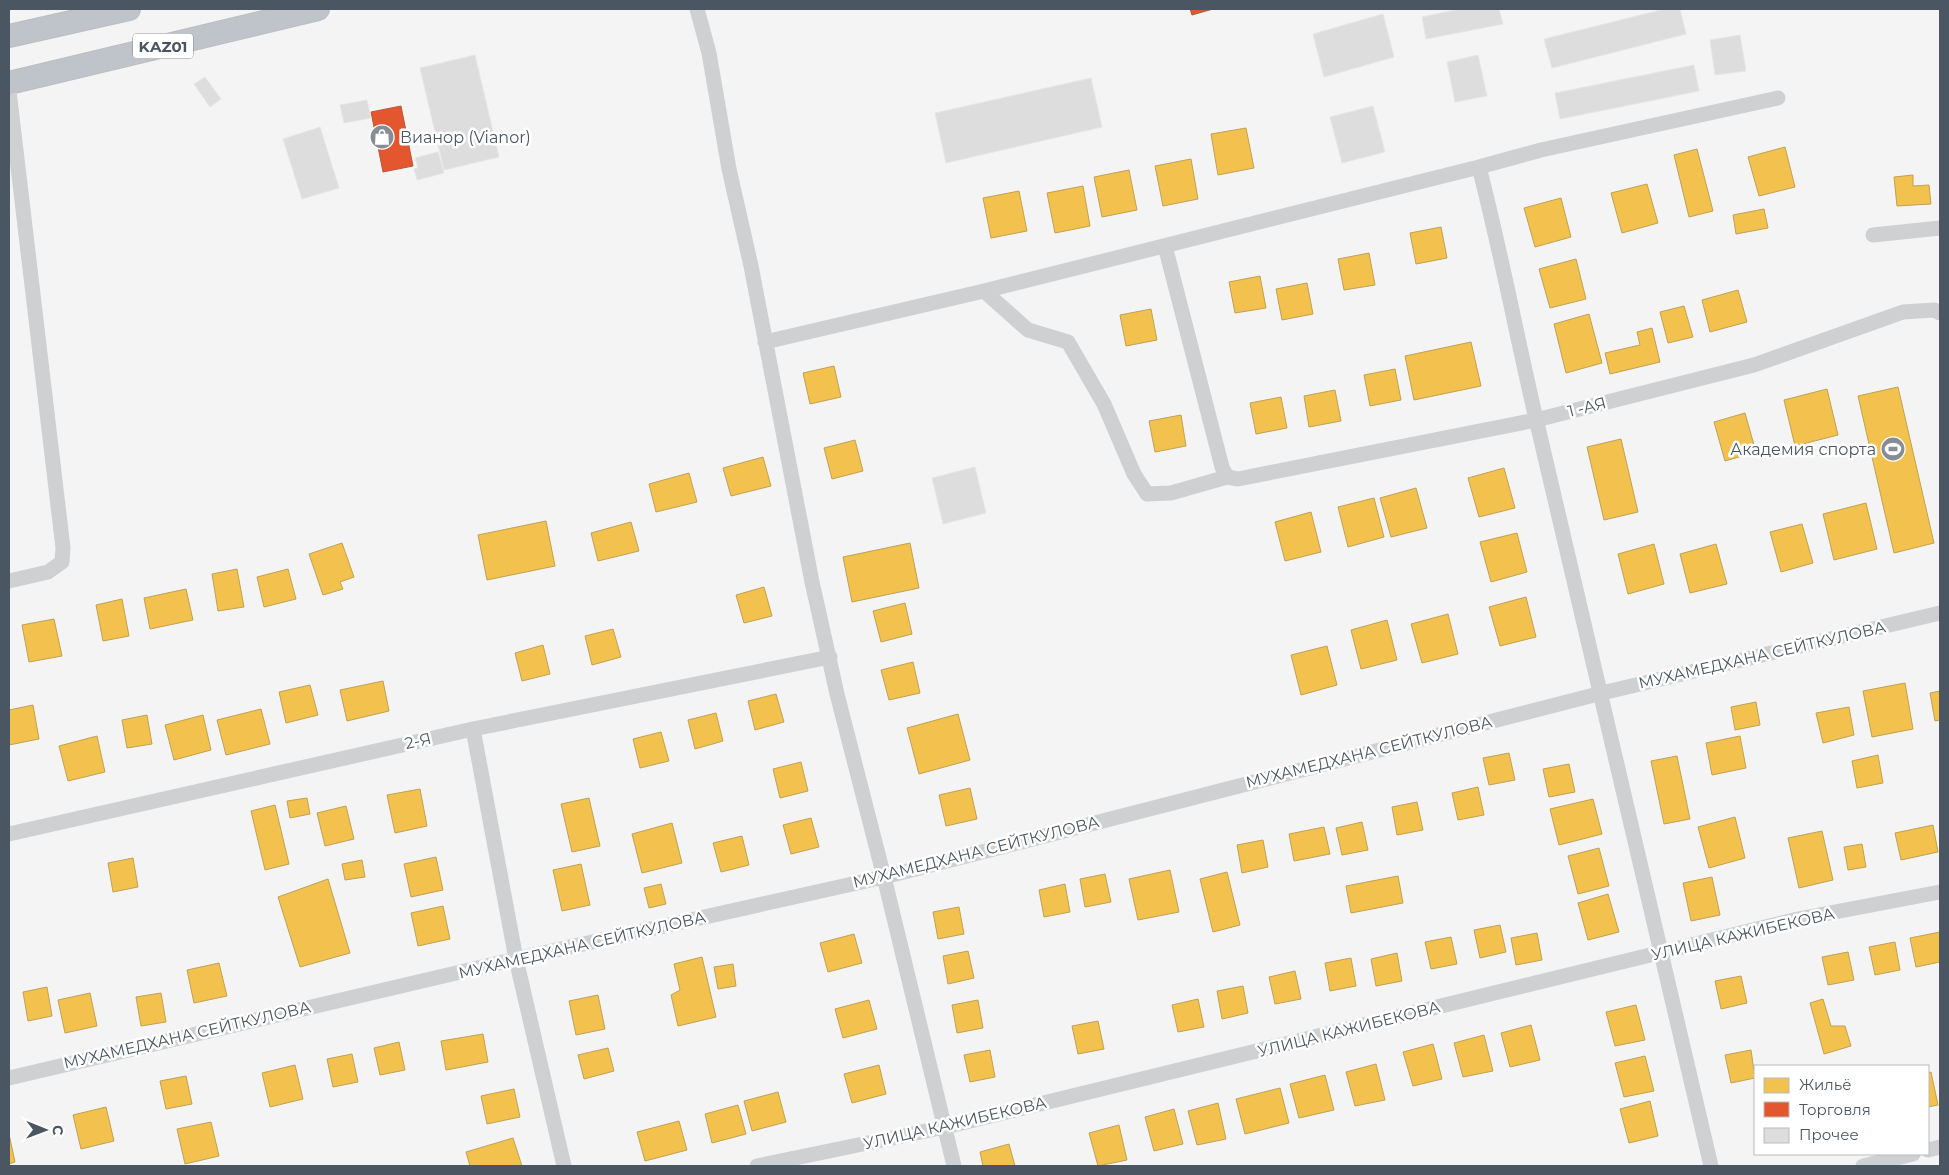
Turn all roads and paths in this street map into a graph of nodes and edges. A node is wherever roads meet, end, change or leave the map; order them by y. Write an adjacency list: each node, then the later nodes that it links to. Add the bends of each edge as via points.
1 (129, 9): 4 (highway)
2 (318, 9): 5 (highway, KАZ01)
3 (697, 9): 14 (street, via 709,53)
4 (9, 36)
5 (9, 83)
6 (9, 91): 17 (street, via 64,548 62,562 48,572)
7 (1778, 98): 8 (street, via 1541,150)
8 (1479, 167): 11 (street); 15 (street)
9 (1940, 228): 10 (street)
10 (1873, 235)
11 (1165, 246): 12 (street); 16 (street)
12 (984, 291): 14 (street); 16 (street, 1 -АЯ, via 1028,330 1068,342 1104,404 1134,474 1147,494 1171,493)
13 (1940, 313): 15 (street, 1 -АЯ, via 1934,310 1903,312 1754,364)
14 (765, 342): 19 (street)
15 (1536, 420): 16 (street, 1 -АЯ, via 1238,479); 20 (street)
16 (1227, 477)
17 (9, 582)
18 (1940, 613): 20 (street, МУХАМЕДХАНА СЕЙТКУЛОВА)
19 (830, 657): 21 (street, 2-Я); 23 (street)
20 (1602, 693): 23 (street, МУХАМЕДХАНА СЕЙТКУЛОВА); 25 (street)
21 (473, 729): 22 (street, 2-Я); 26 (street)
22 (9, 834)
23 (884, 877): 26 (street, МУХАМЕДХАНА СЕЙТКУЛОВА); 28 (street)
24 (1940, 892): 25 (street, УЛИЦА КАЖИБЕКОВА, via 1798,919)
25 (1662, 953): 28 (street, УЛИЦА КАЖИБЕКОВА); 33 (street)
26 (516, 959): 27 (street, МУХАМЕДХАНА СЕЙТКУЛОВА); 30 (street)
27 (9, 1078)
28 (945, 1127): 31 (street, УЛИЦА КАЖИБЕКОВА); 32 (street)
29 (1909, 1155): 34 (street)
30 (564, 1166)
31 (757, 1166)
32 (954, 1166)
33 (1711, 1166)
34 (1863, 1166)

